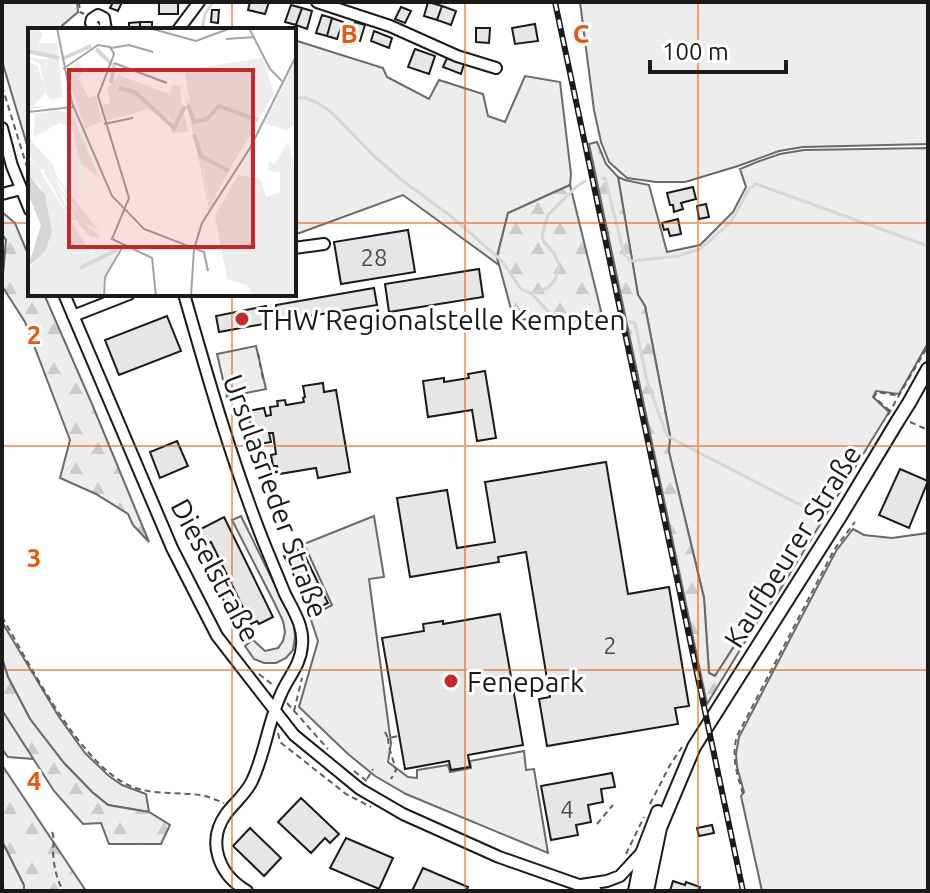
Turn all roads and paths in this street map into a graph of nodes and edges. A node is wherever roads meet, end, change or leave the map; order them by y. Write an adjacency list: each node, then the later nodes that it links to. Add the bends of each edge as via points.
1 (79, 2): 4 (path, via 80,12)
2 (199, 2): 7 (street)
3 (317, 2): 8 (street)
4 (92, 19): 5 (street); 6 (street, via 103,16)
5 (94, 28)
6 (106, 28)
7 (180, 28)
8 (496, 68)
9 (2, 86): 11 (path)
10 (2, 128): 12 (street)
11 (28, 170)
12 (21, 189): 13 (street); 14 (street)
13 (2, 194)
14 (28, 205)
15 (324, 244): 16 (street)
16 (296, 248)
17 (65, 296): 20 (street, Dieselstraße)
18 (124, 296): 20 (street)
19 (185, 296): 30 (street, Ursulasrieder Straße, via 249,502 302,636 296,669)
20 (73, 316): 31 (street, Dieselstraße, via 198,599 217,636)
21 (928, 346): 25 (path)
22 (258, 353): 24 (path)
23 (928, 369): 25 (main road, Kaufbeurer Straße)
24 (263, 379)
25 (904, 400): 26 (main road, Kaufbeurer Straße, bridge); 26 (path, bridge)
26 (892, 419): 37 (main road, Kaufbeurer Straße, via 841,515)
27 (855, 522): 45 (path, via 834,550 737,736 735,767)
28 (2, 617): 47 (path, via 61,716 110,773 148,791 207,796)
29 (257, 673): 30 (path)
30 (281, 694): 31 (street, Ursulasrieder Straße)
31 (275, 712): 47 (street, Ursulasrieder Straße, via 258,768); 51 (street, Dieselstraße, via 294,735 381,803 499,857)
32 (293, 712): 39 (path)
33 (385, 732): 35 (path)
34 (399, 736): 35 (path)
35 (388, 738): 36 (path)
36 (389, 747): 38 (path); 42 (path, via 396,770)
37 (694, 747): 50 (main road, Kaufbeurer Straße, via 673,775); 56 (main road, Kaufbeurer Straße, via 660,828)
38 (388, 754)
39 (334, 756)
40 (345, 764): 43 (path)
41 (373, 769): 43 (path)
42 (391, 779)
43 (366, 780): 44 (path)
44 (376, 790)
45 (743, 794)
46 (613, 805): 48 (path)
47 (232, 806): 53 (street, Ursulasrieder Straße, via 220,825 217,857)
48 (597, 824)
49 (52, 832): 52 (path, via 55,875)
50 (643, 851): 51 (street, via 620,876); 55 (main road, Kaufbeurer Straße)
51 (584, 888): 54 (street, Dieselstraße)
52 (63, 891)
53 (247, 891)
54 (596, 891)
55 (635, 891)
56 (647, 891)

